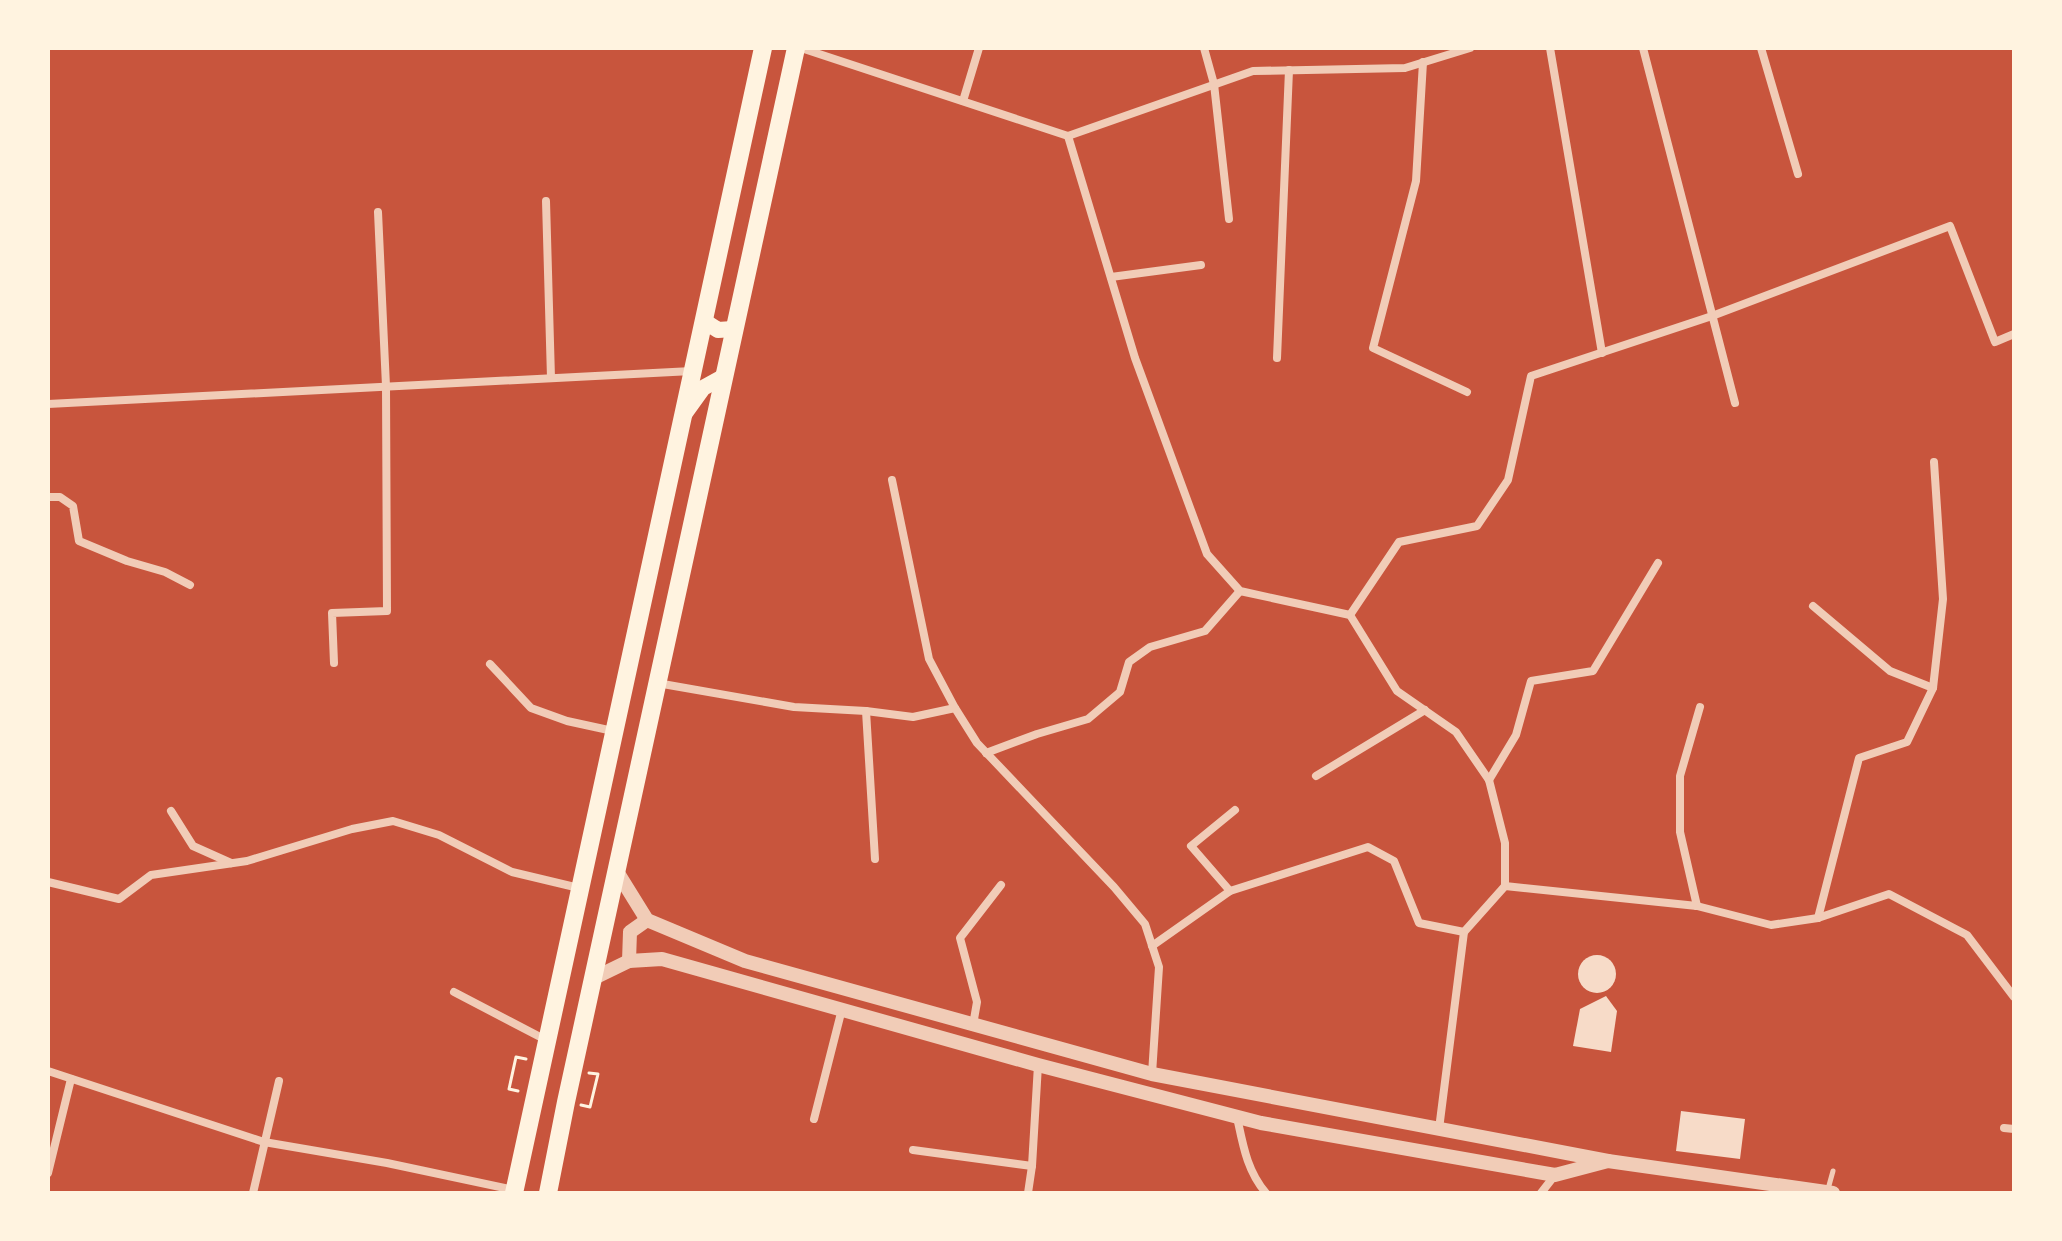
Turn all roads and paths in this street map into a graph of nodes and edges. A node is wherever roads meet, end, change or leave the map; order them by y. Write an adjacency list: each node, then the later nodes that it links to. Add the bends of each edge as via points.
1 (763, 48): 21 (highway)
2 (798, 48): 12 (street); 22 (highway)
3 (979, 48): 12 (street)
4 (1204, 48): 11 (street)
5 (1469, 48): 9 (street)
6 (1550, 48): 24 (street)
7 (1643, 48): 20 (street)
8 (1761, 48): 14 (street)
9 (1423, 62): 10 (street, via 1405,68); 30 (street, via 1416,181 1373,348)
10 (1289, 70): 11 (street, via 1253,71); 25 (street)
11 (1214, 84): 13 (street); 17 (street)
12 (963, 101): 13 (street)
13 (1068, 136): 19 (street)
14 (1798, 174)
15 (546, 201): 28 (street)
16 (378, 212): 29 (street)
17 (1229, 219)
18 (1201, 265): 19 (street)
19 (1111, 277): 39 (street, via 1207,554)
20 (1712, 316): 23 (street, via 1950,226 1995,342); 24 (street); 31 (street)
21 (704, 321): 22 (main road, via 718,330); 26 (highway)
22 (733, 329): 27 (highway)
23 (2014, 334)
24 (1602, 353): 41 (street, via 1531,376 1508,480 1477,526 1399,542)
25 (1277, 358)
26 (693, 371): 28 (street); 33 (highway)
27 (723, 377): 33 (main road, via 703,388); 44 (highway)
28 (551, 378): 29 (street)
29 (386, 386): 32 (street); 42 (street, via 387,611 332,613)
30 (1467, 392)
31 (1735, 403)
32 (48, 404)
33 (684, 414): 50 (highway)
34 (1934, 462): 45 (street, via 1943,599)
35 (892, 480): 47 (street, via 929,659)
36 (48, 497): 38 (street, via 60,497 73,506 79,541)
37 (1658, 563): 53 (street, via 1593,671 1531,681 1516,735)
38 (190, 585)
39 (1240, 591): 41 (street); 51 (street, via 1205,631 1150,647 1129,662 1120,692 1088,719)
40 (1813, 606): 45 (street, via 1890,671)
41 (1350, 615): 48 (street, via 1397,691)
42 (334, 663)
43 (490, 664): 50 (street, via 531,708)
44 (657, 683): 49 (street, via 794,707); 58 (highway)
45 (1933, 688): 65 (street, via 1907,742 1859,758)
46 (1700, 707): 64 (street, via 1680,776 1680,832)
47 (955, 708): 49 (street, via 913,717); 51 (street)
48 (1425, 710): 52 (street); 53 (street, via 1456,732)
49 (866, 711): 56 (street)
50 (614, 731): 62 (highway)
51 (986, 753): 68 (street, via 1114,887 1145,924)
52 (1316, 776)
53 (1489, 780): 61 (street, via 1505,843)
54 (1235, 810): 63 (street, via 1191,846)
55 (171, 811): 57 (street, via 193,846)
56 (875, 859)
57 (231, 863): 59 (street, via 151,875 119,899); 62 (street, via 393,821 439,835 512,872)
58 (616, 870): 66 (street); 70 (highway)
59 (48, 882)
60 (1001, 885): 74 (street, via 960,938 977,1002)
61 (1505, 886): 64 (street); 67 (street)
62 (580, 889): 75 (highway)
63 (1230, 891): 67 (street, via 1368,847 1394,861 1419,923); 68 (street)
64 (1697, 906): 65 (street, via 1771,925)
65 (1818, 918): 72 (street, via 1889,894 1967,935)
66 (647, 920): 69 (street, via 630,932); 74 (street, via 745,961)
67 (1464, 932): 89 (street)
68 (1152, 946): 80 (street, via 1159,967)
69 (629, 961): 70 (street); 73 (street, via 662,959)
70 (592, 979): 84 (highway)
71 (454, 992): 75 (street)
72 (2014, 997)
73 (842, 1009): 77 (street); 86 (street)
74 (973, 1025): 80 (street)
75 (546, 1040): 83 (highway)
76 (516, 1057): 83 (path, via 509,1089)
77 (1038, 1065): 85 (street); 93 (street)
78 (48, 1071): 81 (street)
79 (598, 1074): 84 (path, via 590,1107)
80 (1152, 1074): 89 (street)
81 (71, 1079): 90 (street); 95 (street)
82 (279, 1081): 90 (street)
83 (535, 1095): 98 (highway)
84 (566, 1102): 100 (highway)
85 (1237, 1117): 96 (street); 102 (street, via 1245,1159)
86 (814, 1119)
87 (2004, 1128): 88 (street)
88 (2014, 1129)
89 (1439, 1130): 92 (street)
90 (264, 1142): 98 (street); 99 (street)
91 (913, 1150): 93 (street)
92 (1608, 1161): 96 (street); 97 (street)
93 (1032, 1166): 101 (street)
94 (1833, 1171): 104 (lane)
95 (48, 1173)
96 (1555, 1175): 103 (street)
97 (1728, 1186): 104 (street)
98 (514, 1192)
99 (253, 1193)
100 (548, 1193)
101 (1028, 1193)
102 (1266, 1193)
103 (1541, 1193)
104 (1829, 1193)

